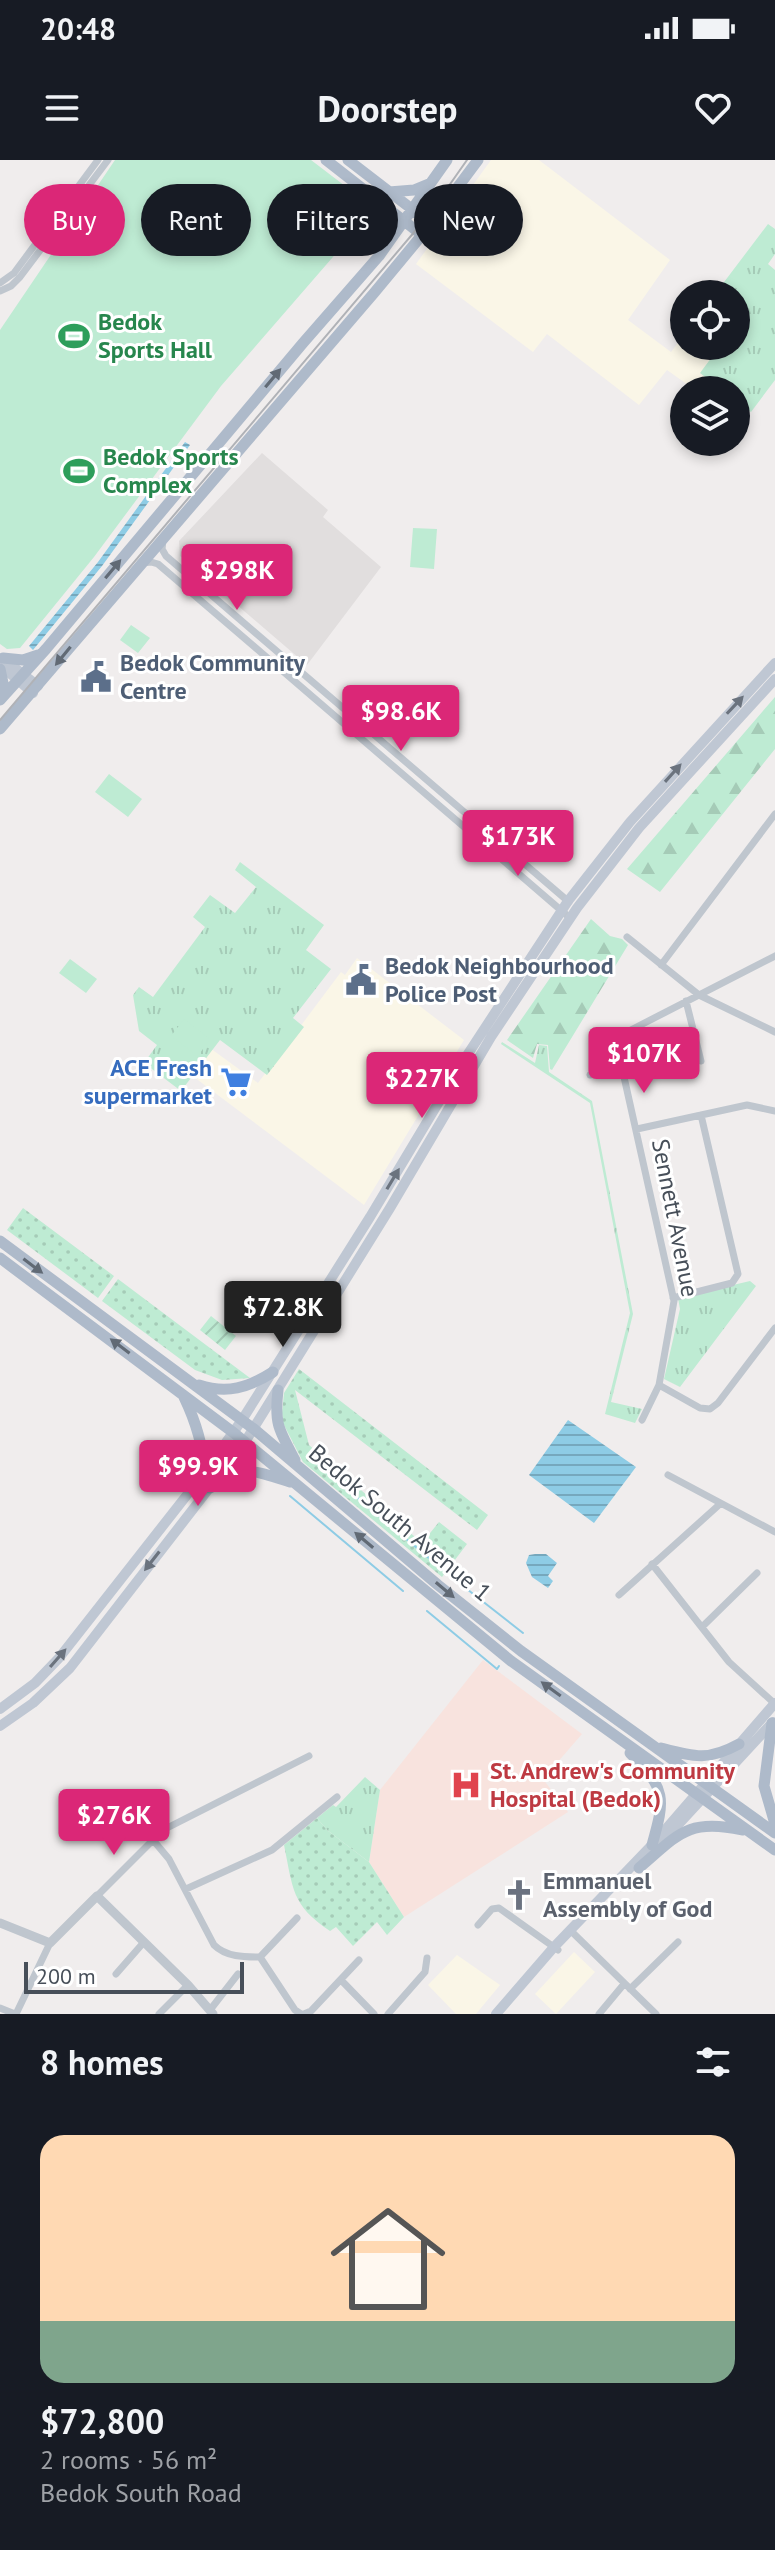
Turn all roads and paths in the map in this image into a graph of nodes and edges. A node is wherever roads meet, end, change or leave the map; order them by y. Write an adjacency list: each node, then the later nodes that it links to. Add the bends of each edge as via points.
1 (98, 160): 20 (street, via 14,273)
2 (108, 160): 21 (street, via 20,277)
3 (326, 160): 8 (main road)
4 (348, 160): 9 (main road)
5 (447, 160): 7 (main road)
6 (478, 160): 10 (main road)
7 (431, 183): 11 (main road); 13 (main road)
8 (358, 184)
9 (379, 184)
10 (460, 184)
11 (398, 191)
12 (398, 199): 13 (main road)
13 (413, 210): 15 (main road)
14 (398, 216): 15 (main road)
15 (405, 222): 16 (main road); 17 (main road)
16 (414, 229)
17 (398, 231)
18 (414, 244): 22 (main road)
19 (379, 256): 24 (main road, one-way to 19)
20 (0, 283)
21 (0, 291)
22 (164, 538): 23 (main road); 33 (street, via 166,556)
23 (140, 564): 29 (main road, one-way to 29); 34 (street, via 158,564)
24 (42, 654): 25 (main road); 27 (main road)
25 (1, 662): 27 (main road); 30 (main road)
26 (775, 663): 33 (main road, one-way to 26, via 630,822)
27 (21, 677): 29 (main road); 30 (main road)
28 (775, 679): 33 (main road)
29 (36, 690): 31 (main road)
30 (0, 698)
31 (0, 729)
32 (775, 814): 37 (street)
33 (573, 905): 34 (main road)
34 (566, 915): 40 (main road)
35 (627, 937): 37 (street)
36 (775, 956): 38 (street, Sennett Avenue)
37 (661, 965): 38 (street)
38 (699, 995): 39 (street, Sennett Avenue); 41 (street)
39 (686, 1001): 42 (street); 43 (street, Sennett Avenue, via 621,1037)
40 (503, 1010): 52 (main road, one-way to 40); 55 (main road)
41 (775, 1032)
42 (701, 1061)
43 (622, 1068): 44 (street); 47 (street, Sennett Avenue)
44 (590, 1075)
45 (775, 1111): 46 (street, via 747,1105)
46 (701, 1115): 47 (street); 50 (street, via 738,1274 732,1283)
47 (637, 1129): 50 (street, Sennett Avenue)
48 (0, 1241): 53 (main road, Bedok South Avenue 1, one-way to 53)
49 (0, 1258): 56 (main road, Bedok South Avenue 1, one-way to 49)
50 (673, 1298): 54 (street, Sennett Avenue)
51 (775, 1328): 54 (street, via 710,1409)
52 (273, 1372): 53 (main road, via 227,1390); 57 (main road)
53 (187, 1381): 57 (main road, Bedok South Avenue 1)
54 (659, 1385): 58 (street, Sennett Avenue)
55 (278, 1390): 59 (main road); 62 (main road, via 277,1424)
56 (182, 1393): 60 (main road, Bedok South Avenue 1); 63 (main road, via 196,1424)
57 (242, 1420): 59 (main road, Bedok South Avenue 1); 60 (main road)
58 (642, 1420)
59 (254, 1429): 61 (main road); 62 (main road, Bedok South Avenue 1)
60 (234, 1433): 61 (main road, Bedok South Avenue 1); 63 (main road)
61 (245, 1442): 65 (main road, Bedok South Avenue 1); 66 (main road)
62 (300, 1467): 79 (main road, Bedok South Avenue 1, one-way to 79, via 521,1651)
63 (205, 1472): 74 (main road, one-way to 63, via 59,1658)
64 (668, 1475): 67 (street)
65 (298, 1485): 66 (main road, via 243,1471); 76 (main road, Bedok South Avenue 1, one-way to 65, via 511,1661)
66 (210, 1488): 77 (main road, one-way to 77, via 70,1668)
67 (720, 1504): 68 (street); 69 (street)
68 (775, 1532)
69 (652, 1564): 71 (street); 72 (street)
70 (757, 1573): 72 (street)
71 (619, 1595)
72 (702, 1627): 73 (street, via 729,1662)
73 (775, 1703): 78 (main road)
74 (0, 1709)
75 (774, 1721): 81 (main road); 84 (main road, via 764,1786)
76 (601, 1725): 82 (main road, Bedok South Avenue 1); 88 (main road, via 657,1785 662,1810)
77 (0, 1726)
78 (739, 1744): 79 (main road, via 705,1757); 81 (main road)
79 (653, 1745): 81 (main road, Bedok South Avenue 1)
80 (309, 1756): 87 (street, via 163,1830)
81 (708, 1785): 82 (main road); 86 (main road, Bedok South Avenue 1)
82 (698, 1796): 85 (main road, Bedok South Avenue 1); 88 (main road); 90 (main road)
83 (337, 1797): 92 (street, via 272,1850)
84 (775, 1824)
85 (746, 1831): 89 (main road, Bedok South Avenue 1); 90 (main road, via 719,1825 684,1831)
86 (775, 1833)
87 (153, 1840): 92 (street); 93 (street)
88 (652, 1845): 91 (main road)
89 (775, 1850)
90 (639, 1868): 91 (main road)
91 (614, 1888): 97 (main road)
92 (186, 1889): 102 (street, via 217,1948 225,1954)
93 (97, 1896): 98 (street); 100 (street)
94 (297, 1918): 102 (street)
95 (0, 1923): 100 (street)
96 (478, 1925): 101 (street, via 499,1908)
97 (572, 1932): 101 (main road); 109 (street)
98 (144, 1942): 105 (street); 108 (street)
99 (678, 1942): 109 (street)
100 (50, 1943): 112 (street)
101 (556, 1949): 117 (main road); 118 (main road)
102 (260, 1957): 114 (street)
103 (427, 1958): 116 (street, via 425,1972)
104 (359, 1960): 107 (street)
105 (116, 1974)
106 (238, 1974): 111 (street)
107 (341, 1980): 114 (street); 115 (street)
108 (188, 1985): 111 (street); 113 (street)
109 (627, 1986): 119 (street); 120 (street)
110 (0, 2008): 112 (street)
111 (212, 2012)
112 (15, 2014)
113 (159, 2014)
114 (303, 2014)
115 (374, 2014)
116 (388, 2014)
117 (496, 2014)
118 (503, 2014)
119 (599, 2014)
120 (656, 2014)

